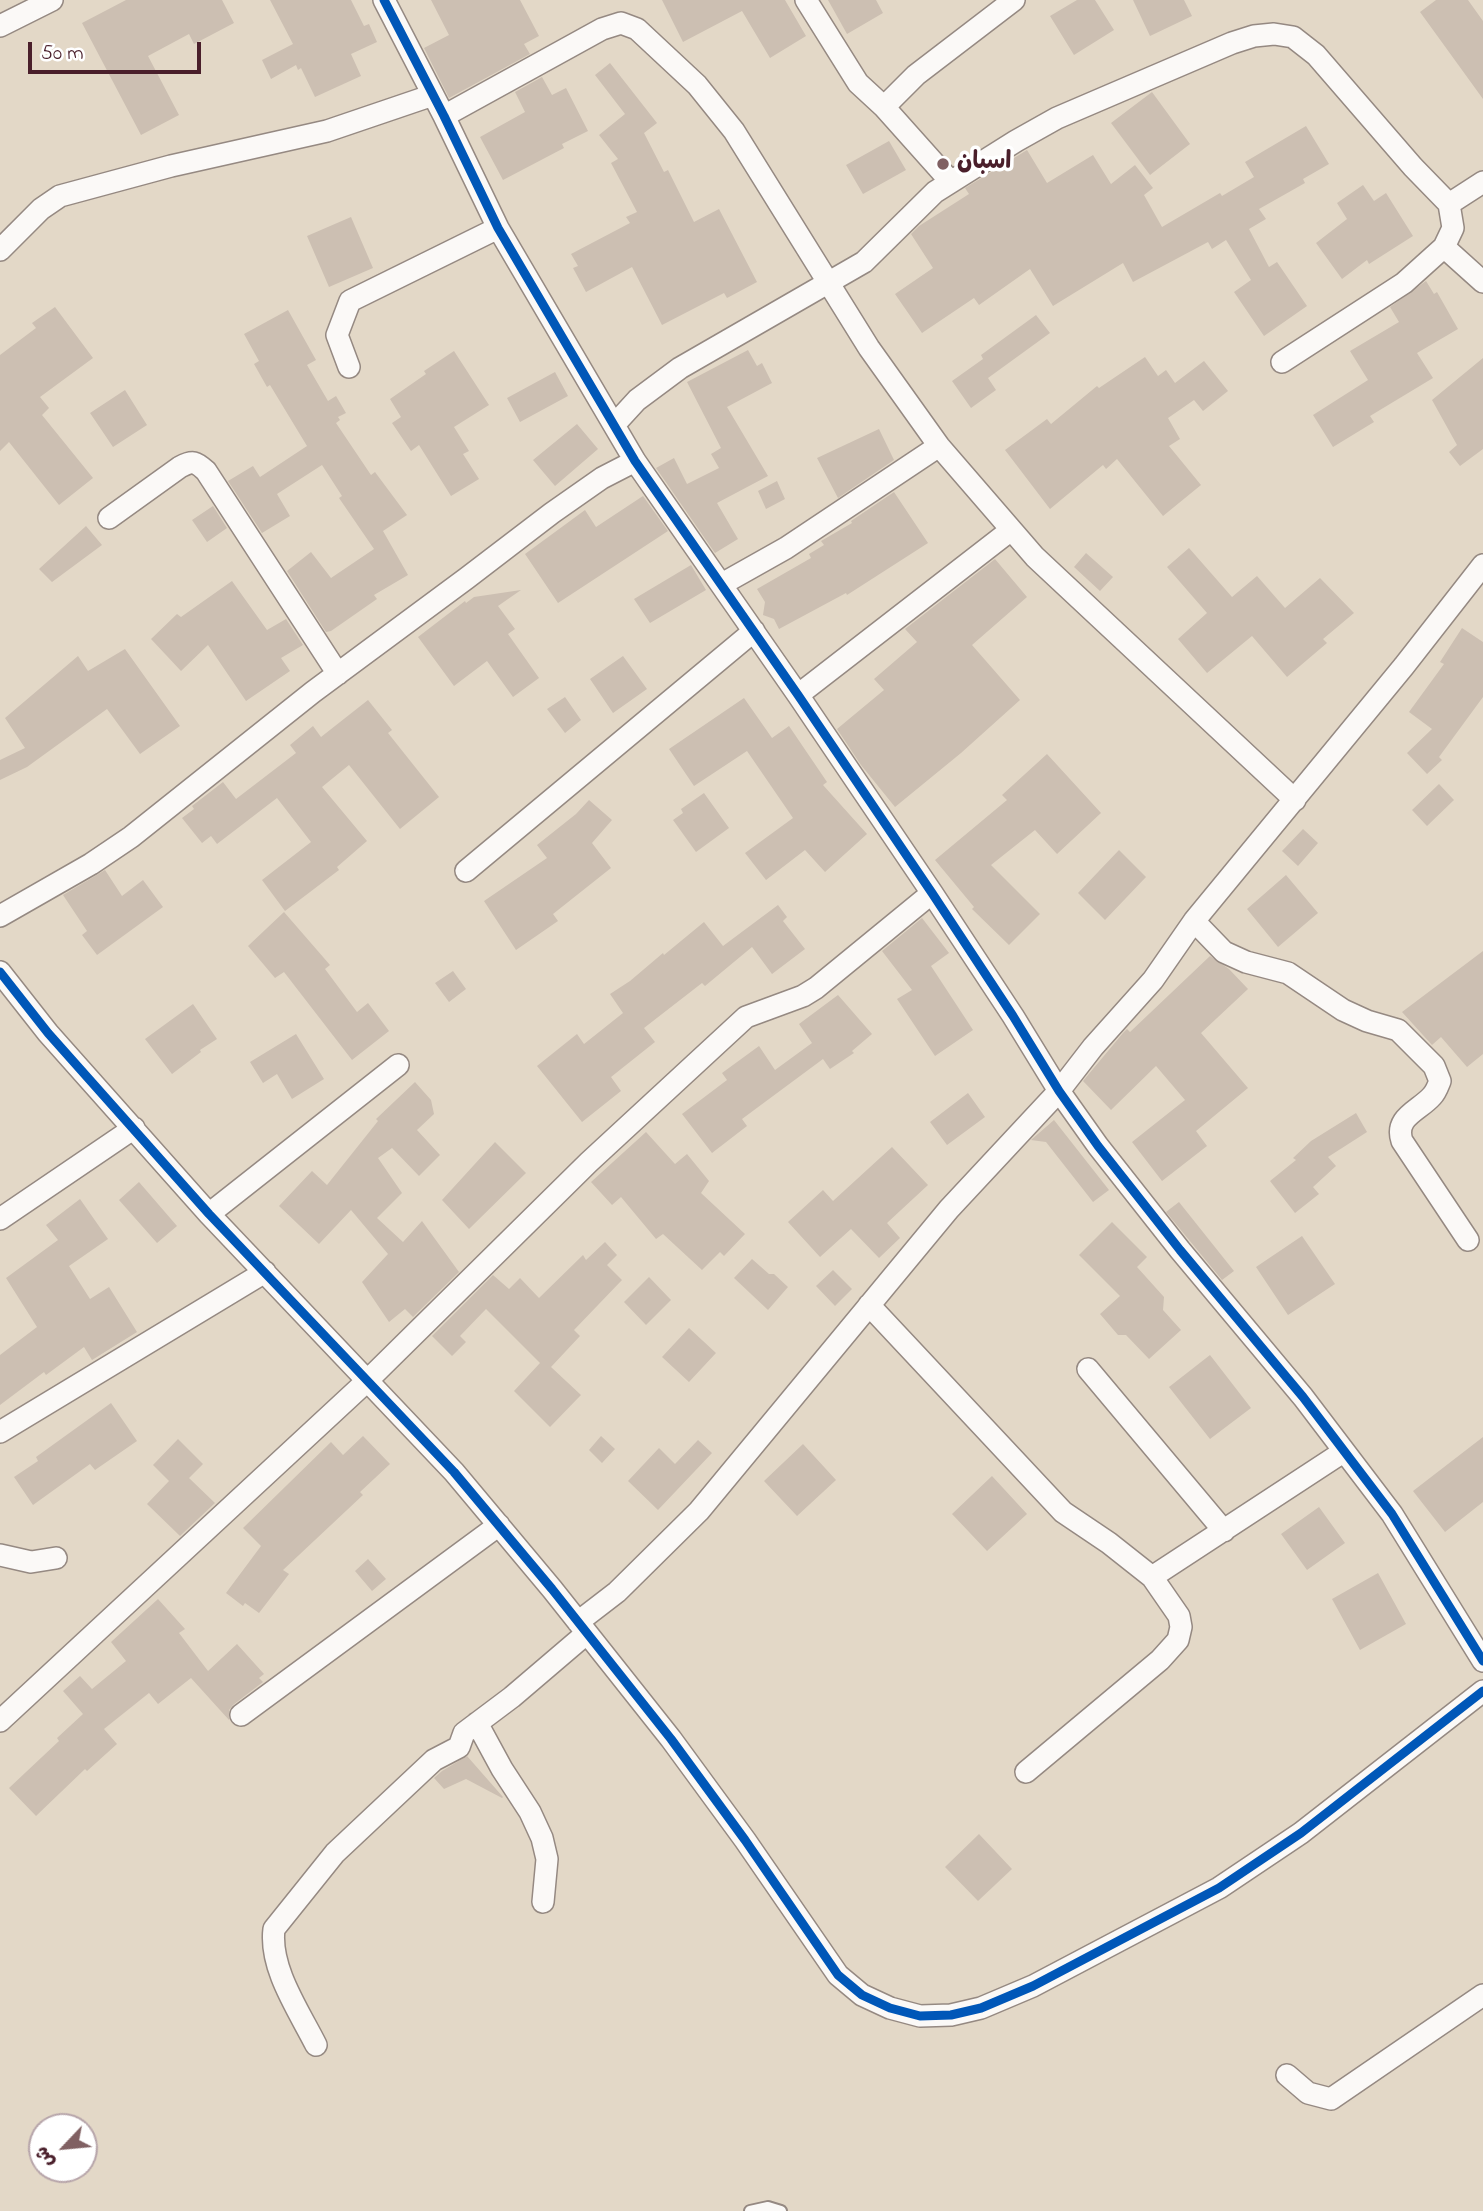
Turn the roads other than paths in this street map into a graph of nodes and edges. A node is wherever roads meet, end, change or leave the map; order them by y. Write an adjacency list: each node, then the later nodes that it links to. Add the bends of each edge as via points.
1 (52, 0): 5 (street)
2 (384, 0): 6 (street)
3 (806, 0): 7 (street, via 858,83)
4 (1014, 0): 7 (street, via 916,75)
5 (0, 26)
6 (433, 95): 8 (street); 14 (street, via 327,131 61,196 41,209)
7 (884, 107): 9 (street)
8 (444, 116): 12 (street); 16 (street, via 602,29 621,23 637,29 697,85 734,131)
9 (951, 182): 11 (street, via 1057,118 1232,43 1274,34 1293,37 1316,55); 16 (street, via 864,262)
10 (1483, 182): 11 (street)
11 (1449, 204): 13 (street, via 1453,228)
12 (498, 228): 18 (street, via 349,301 337,335); 19 (street)
13 (1444, 247): 15 (street); 17 (street, via 1404,283)
14 (0, 250)
15 (1483, 282)
16 (829, 284): 19 (street, via 680,368 637,400); 20 (street)
17 (1282, 362)
18 (349, 367)
19 (615, 424): 21 (street)
20 (939, 446): 23 (street); 25 (street, via 786,548)
21 (635, 461): 25 (street); 27 (street, via 552,513)
22 (109, 518): 27 (street, via 180,467 197,462)
23 (1011, 530): 28 (street); 29 (street)
24 (1483, 565): 29 (street)
25 (722, 584): 26 (street)
26 (754, 631): 28 (street); 30 (street)
27 (338, 674): 32 (street, via 131,837)
28 (798, 695): 31 (street)
29 (1295, 800): 33 (street)
30 (466, 871)
31 (932, 893): 36 (street); 44 (street, via 816,988 746,1017)
32 (0, 916)
33 (1194, 921): 36 (street, via 1153,980); 40 (street, via 1224,952 1288,973 1343,1010 1398,1030 1434,1066 1440,1081 1434,1095 1403,1120 1399,1132)
34 (0, 972): 37 (street)
35 (398, 1065): 38 (street)
36 (1059, 1091): 42 (street, via 949,1209); 46 (street)
37 (134, 1128): 38 (street); 39 (street)
38 (209, 1214): 41 (street)
39 (0, 1219)
40 (1468, 1240)
41 (265, 1272): 44 (street); 45 (street)
42 (869, 1304): 51 (street, via 1063,1512); 52 (street, via 699,1511)
43 (1088, 1369): 48 (street)
44 (368, 1380): 47 (street); 56 (street)
45 (0, 1432)
46 (1343, 1452): 48 (street); 53 (street, via 1392,1514)
47 (499, 1525): 52 (street); 55 (street)
48 (1224, 1531): 51 (street)
49 (0, 1555): 50 (street, via 31,1562)
50 (56, 1558)
51 (1152, 1577): 58 (street, via 1179,1616 1178,1640)
52 (583, 1628): 54 (street, via 671,1740 838,1975 862,1995 920,2016 981,2008 1033,1986 1219,1888 1301,1833); 57 (street, via 512,1697)
53 (1483, 1661)
54 (1483, 1691)
55 (241, 1715)
56 (0, 1721)
57 (477, 1723): 59 (street, via 542,1838 547,1858); 61 (street, via 464,1733 459,1747 433,1760 335,1853 274,1929 275,1961)
58 (1027, 1772)
59 (543, 1902)
60 (1483, 1995): 62 (street, via 1331,2099 1308,2093)
61 (316, 2045)
62 (1287, 2075)
63 (750, 2211): 64 (lane, via 768,2207)
64 (781, 2211)

